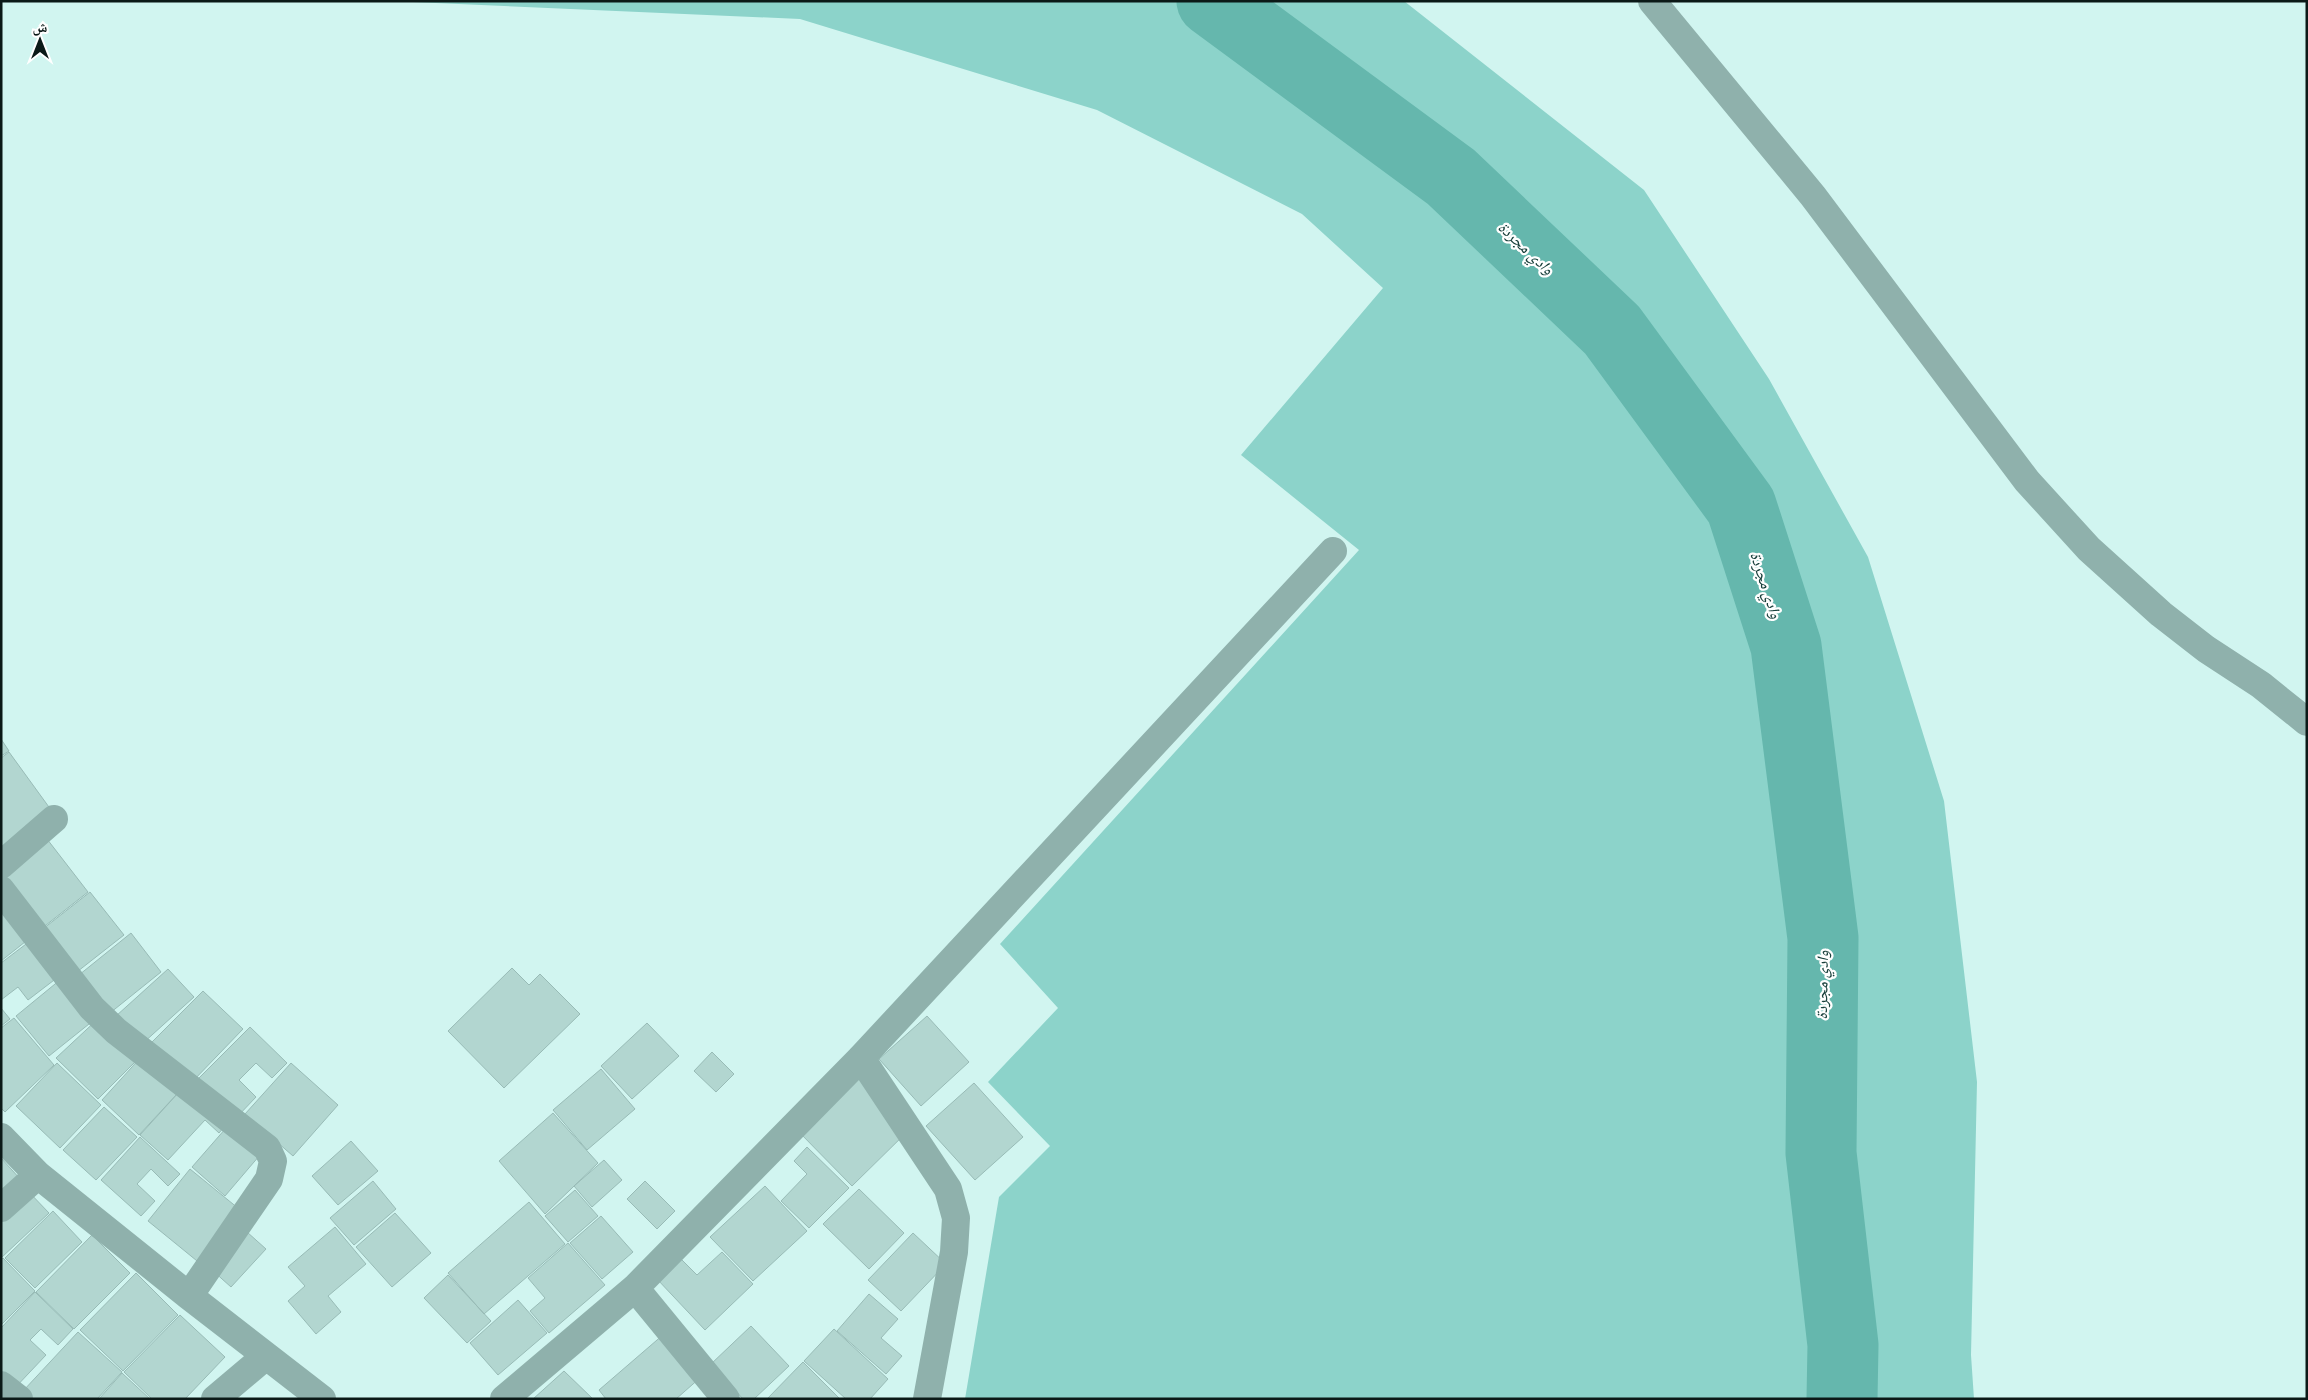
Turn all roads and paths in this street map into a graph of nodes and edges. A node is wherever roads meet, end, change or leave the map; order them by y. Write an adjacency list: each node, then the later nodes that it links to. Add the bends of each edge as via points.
1 (1652, 1): 3 (street, via 1813,196 2027,481 2089,549 2161,614)
2 (1333, 551): 7 (street)
3 (2307, 722)
4 (54, 819): 5 (street)
5 (1, 865)
6 (1, 890): 12 (street, via 98,1014 267,1148 273,1162 269,1178)
7 (861, 1058): 11 (street); 20 (street, via 948,1189 956,1218 954,1252)
8 (1, 1136): 9 (street)
9 (38, 1175): 10 (street); 12 (street)
10 (1, 1208)
11 (635, 1288): 18 (street); 19 (street)
12 (189, 1296): 13 (street)
13 (266, 1356): 16 (street); 17 (street)
14 (1, 1385): 15 (street)
15 (19, 1399)
16 (215, 1399)
17 (322, 1399)
18 (504, 1399)
19 (726, 1399)
20 (927, 1399)

